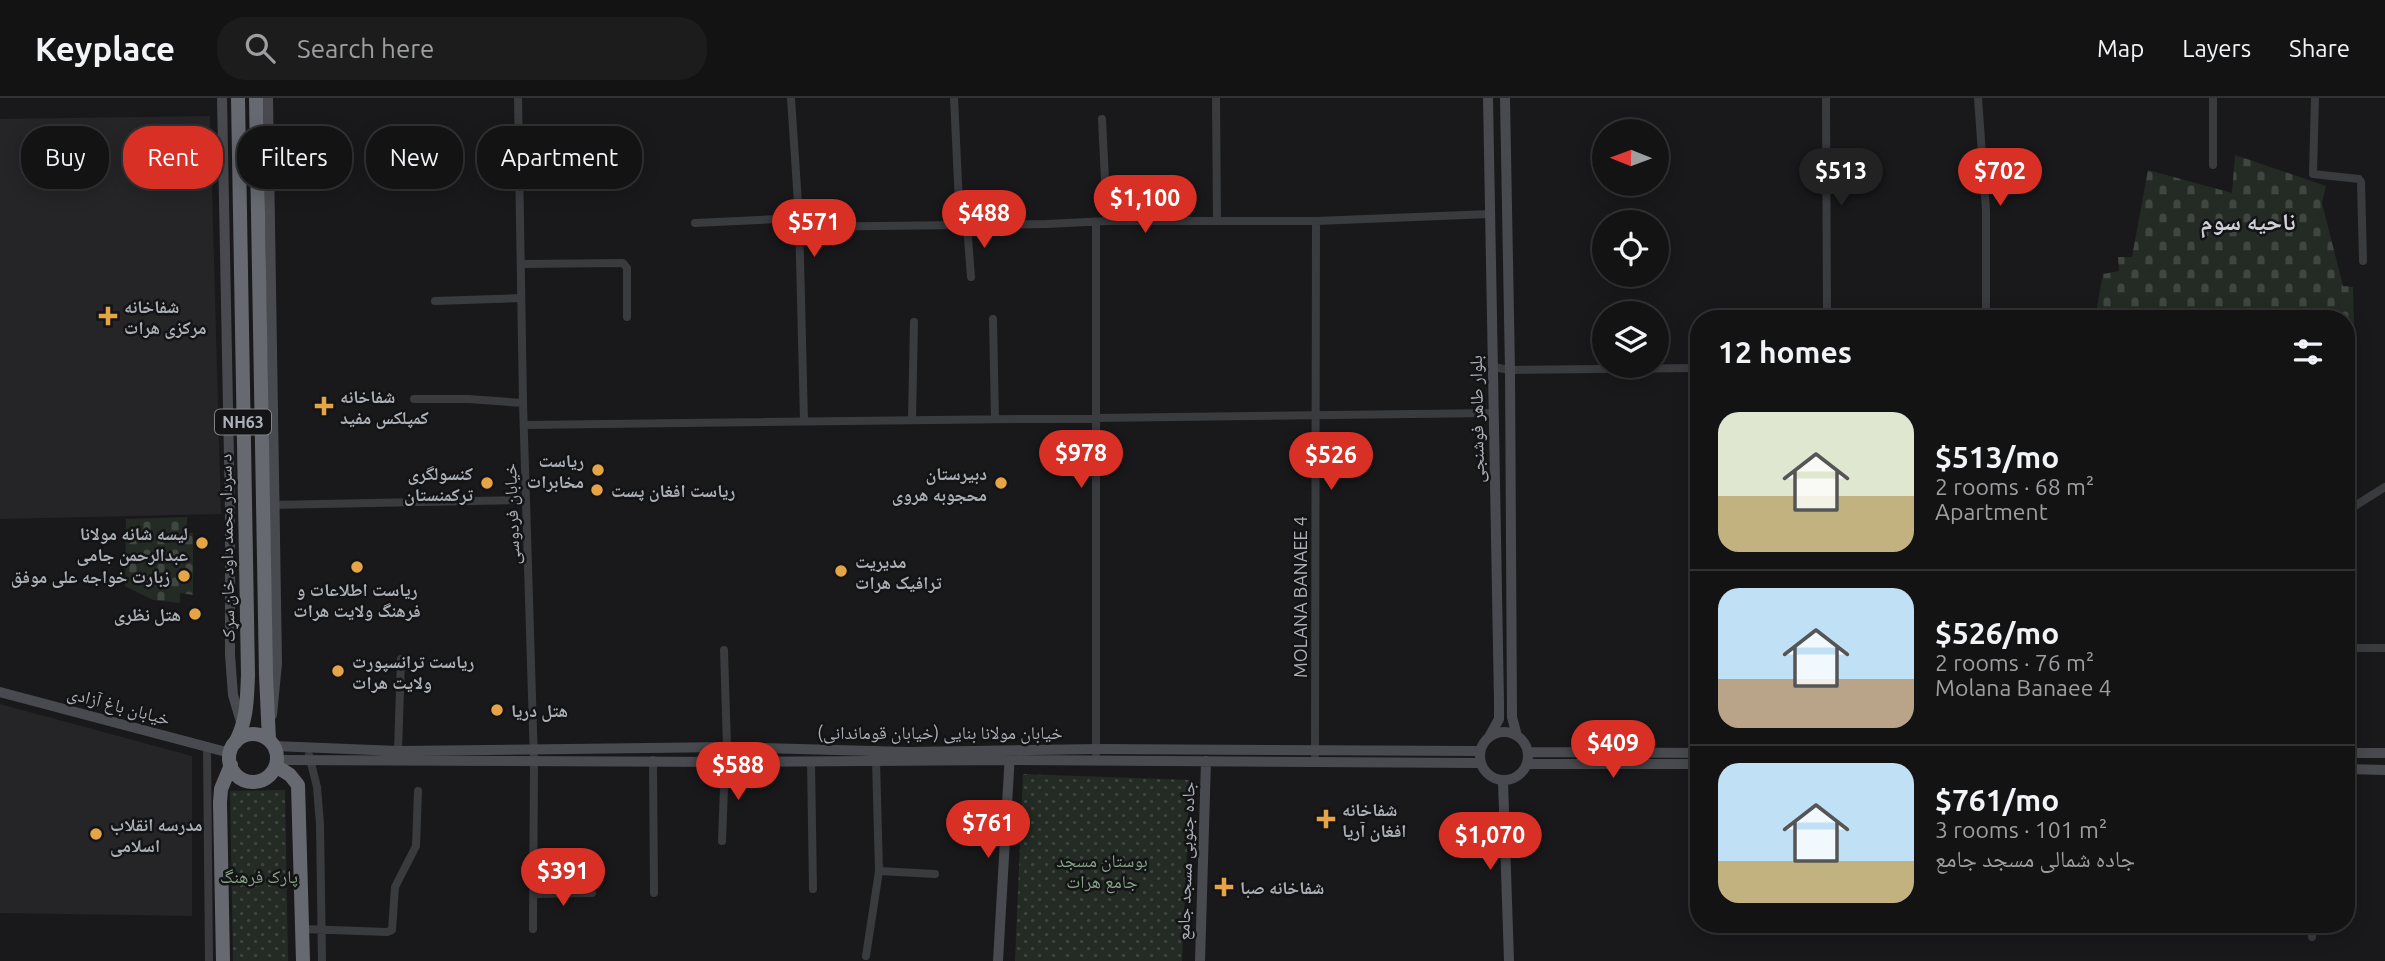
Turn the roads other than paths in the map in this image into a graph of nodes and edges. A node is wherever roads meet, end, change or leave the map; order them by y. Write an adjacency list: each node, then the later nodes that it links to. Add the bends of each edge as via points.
1 (222, 98): 32 (street)
2 (238, 98): 33 (highway, د سردار محمد داود خان سړک / NH63)
3 (256, 98): 34 (highway, NH63)
4 (268, 98): 16 (street)
5 (518, 98): 28 (street, خیابان فردوسی)
6 (791, 98): 23 (street)
7 (954, 98): 26 (street)
8 (1216, 98): 20 (street)
9 (1488, 98): 19 (street, بلوار طاهر فوشنجی)
10 (1506, 98): 42 (street, بلوار طاهر فوشنجی)
11 (1826, 98): 35 (street)
12 (1978, 98): 36 (street, via 1986,210)
13 (2213, 98): 17 (street)
14 (2315, 98): 27 (street, via 2314,174 2361,182)
15 (1102, 119): 21 (street)
16 (268, 126)
17 (2213, 164)
18 (269, 189): 54 (street)
19 (1490, 214): 22 (street); 40 (street, بلوار طاهر فوشنجی)
20 (1217, 220): 21 (street); 22 (street)
21 (1107, 221): 24 (street)
22 (1316, 221): 46 (street, MOLANA BANAEE 4)
23 (799, 222): 25 (street); 26 (street); 50 (street)
24 (1096, 222): 26 (street); 47 (street)
25 (695, 223)
26 (964, 225): 29 (street)
27 (2362, 261)
28 (521, 264): 30 (street, خیابان فردوسی); 37 (street, via 623,263)
29 (971, 277)
30 (522, 298): 31 (street); 44 (street, خیابان فردوسی)
31 (435, 301)
32 (227, 310): 33 (highway); 61 (street, via 230,655 233,695)
33 (242, 310): 34 (highway); 61 (highway, د سردار محمد داود خان سړک / NH63, via 248,675)
34 (261, 310): 54 (highway, NH63)
35 (1826, 310)
36 (1986, 310)
37 (627, 317)
38 (993, 319): 48 (street)
39 (914, 322): 49 (street)
40 (1493, 367): 42 (street); 45 (street, بلوار طاهر فوشنجی)
41 (1690, 368): 42 (street)
42 (1510, 370): 62 (street, بلوار طاهر فوشنجی, via 1512,717)
43 (414, 398): 44 (street)
44 (523, 403): 51 (street, خیابان فردوسی)
45 (1494, 413): 46 (street); 63 (street, بلوار طاهر فوشنجی, via 1499,719)
46 (1317, 416): 47 (street); 77 (street, MOLANA BANAEE 4)
47 (1094, 418): 48 (street); 69 (street)
48 (995, 419): 49 (street)
49 (912, 420): 50 (street)
50 (804, 421): 51 (street)
51 (524, 425): 53 (street, خیابان فردوسی)
52 (2385, 487): 55 (street)
53 (526, 499): 54 (street); 66 (street, خیابان فردوسی)
54 (270, 505): 68 (highway, NH63, via 266,676)
55 (2355, 506)
56 (2355, 648): 57 (street)
57 (2385, 648)
58 (724, 650): 67 (street)
59 (401, 659): 70 (street)
60 (0, 692): 64 (street, خیابان باغ آزادی)
61 (243, 727): 73 (highway, د سردار محمد داود خان سړک / NH63)
62 (1517, 736): 63 (street, via 1500,732); 78 (street, via 1526,746)
63 (1489, 737): 71 (street)
64 (207, 746): 73 (street, خیابان باغ آزادی); 106 (street)
65 (305, 747): 68 (street, خیابان مولانا بنایی (خیابان قوماندانی)); 70 (street, خیابان مولانا بنایی (خیابان قوماندانی)); 81 (street)
66 (533, 747): 67 (street, خیابان مولانا بنایی (خیابان قوماندانی)); 70 (street, خیابان مولانا بنایی (خیابان قوماندانی)); 84 (street, خیابان فردوسی)
67 (727, 747): 76 (street, خیابان مولانا بنایی (خیابان قوماندانی))
68 (273, 748): 73 (highway, via 264,736 251,734 245,735); 73 (highway, via 268,776 256,782 238,776); 81 (street, خیابان مولانا بنایی (خیابان قوماندانی)); 100 (highway, via 298,785)
69 (1097, 749): 76 (street, خیابان مولانا بنایی (خیابان قوماندانی)); 77 (street, خیابان مولانا بنایی (خیابان قوماندانی)); 86 (street)
70 (398, 751)
71 (1480, 751): 77 (street, خیابان مولانا بنایی (خیابان قوماندانی)); 87 (street)
72 (2385, 752): 75 (street)
73 (232, 753): 107 (highway, NH63, via 220,802)
74 (1690, 753): 78 (street)
75 (2355, 753)
76 (1009, 755): 80 (street, خیابان مولانا بنایی (خیابان قوماندانی)); 86 (street, خیابان مولانا بنایی (خیابان قوماندانی)); 110 (street)
77 (1315, 756): 83 (street, خیابان مولانا بنایی (خیابان قوماندانی)); 87 (street, خیابان مولانا بنایی (خیابان قوماندانی))
78 (1528, 758): 88 (street); 91 (street, via 1518,776)
79 (653, 760): 84 (street, خیابان مولانا بنایی (خیابان قوماندانی)); 85 (street, خیابان مولانا بنایی (خیابان قوماندانی)); 98 (street)
80 (876, 760): 82 (street, خیابان مولانا بنایی (خیابان قوماندانی)); 94 (street)
81 (312, 761): 84 (street, خیابان مولانا بنایی (خیابان قوماندانی)); 101 (street, via 320,824)
82 (811, 761): 85 (street, خیابان مولانا بنایی (خیابان قوماندانی)); 96 (street)
83 (1206, 761): 86 (street, خیابان مولانا بنایی (خیابان قوماندانی)); 111 (street, جاده جنوبی مسجد جامع)
84 (534, 762): 99 (street, خیابان فردوسی)
85 (725, 762): 93 (street)
86 (1095, 762)
87 (1480, 763): 91 (street, via 1489,776)
88 (1690, 764)
89 (2355, 769): 90 (street)
90 (2385, 770)
91 (1503, 781): 112 (street)
92 (418, 791): 101 (street, via 416,846 395,887 392,930)
93 (722, 841)
94 (879, 871): 95 (street); 105 (street)
95 (936, 874)
96 (813, 889)
97 (592, 893): 99 (street)
98 (654, 893)
99 (533, 894): 102 (street, خیابان فردوسی)
100 (303, 929): 101 (street); 108 (highway)
101 (321, 929): 109 (street)
102 (533, 929)
103 (2312, 933): 104 (street)
104 (2312, 937)
105 (866, 956)
106 (209, 961)
107 (223, 961)
108 (303, 961)
109 (322, 961)
110 (998, 961)
111 (1200, 961)
112 (1509, 961)

